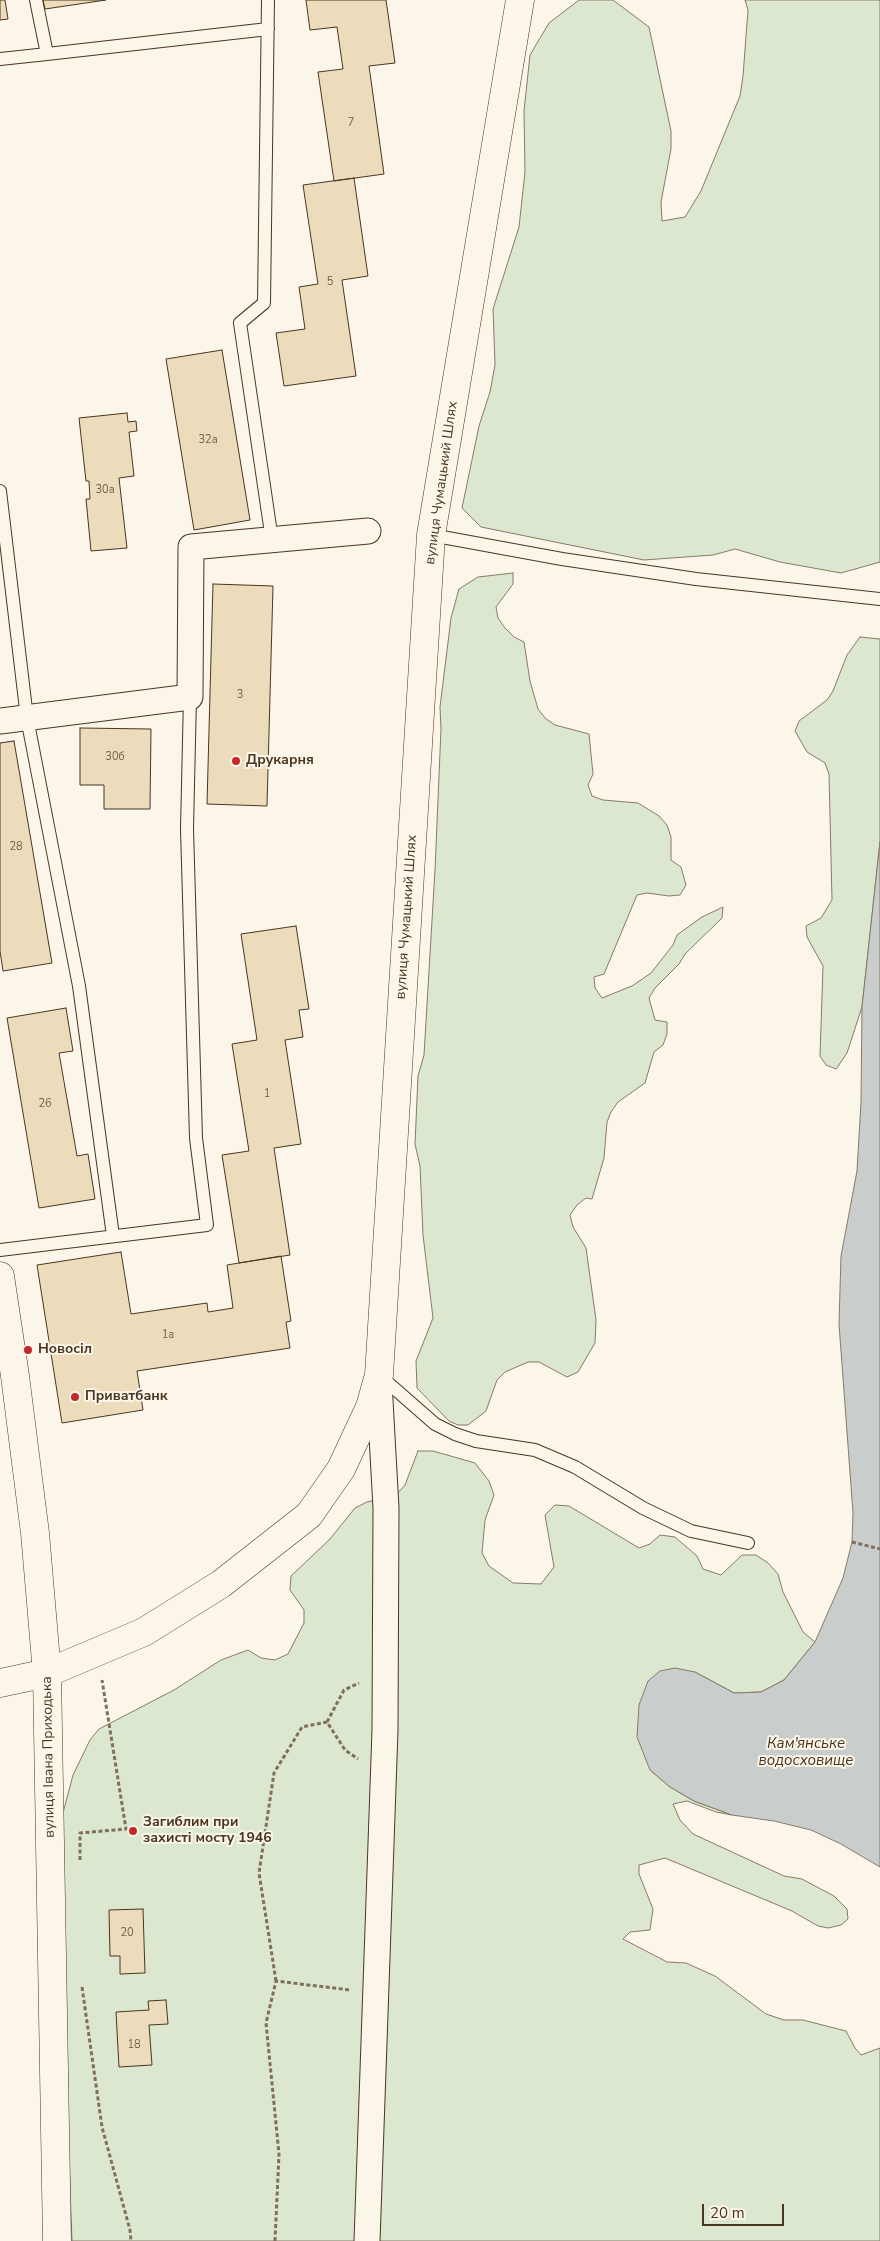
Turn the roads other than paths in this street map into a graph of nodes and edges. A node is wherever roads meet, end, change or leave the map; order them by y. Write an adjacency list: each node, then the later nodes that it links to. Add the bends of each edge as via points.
1 (36, 0): 5 (lane)
2 (268, 0): 4 (lane)
3 (520, 0): 9 (main road, вулиця Чумацький Шлях)
4 (268, 29): 5 (lane); 10 (lane, via 264,303 240,323)
5 (47, 54): 6 (lane)
6 (0, 59)
7 (0, 491): 13 (lane)
8 (368, 531): 10 (street)
9 (431, 535): 11 (lane, via 686,577); 18 (main road, вулиця Чумацький Шлях)
10 (272, 540): 12 (street, via 192,547)
11 (880, 600)
12 (190, 696): 13 (street); 15 (lane, via 187,829 196,1138 207,1225)
13 (27, 718): 14 (street); 15 (lane, via 79,986)
14 (0, 721)
15 (113, 1236): 16 (lane)
16 (0, 1250)
17 (0, 1276): 19 (main road, вулиця Івана Приходька)
18 (379, 1375): 20 (lane, via 435,1424 455,1434 476,1441 535,1450 692,1531); 21 (main road, вулиця Чумацький Шлях, via 370,1407 341,1469 309,1515 221,1584 144,1632); 24 (street, via 386,1508 384,1762)
19 (8, 1378): 21 (main road, вулиця Івана Приходька, via 34,1533)
20 (748, 1543)
21 (47, 1673): 22 (main road, вулиця Чумацький Шлях); 23 (main road, вулиця Івана Приходька)
22 (0, 1683)
23 (57, 2241)
24 (367, 2241)

